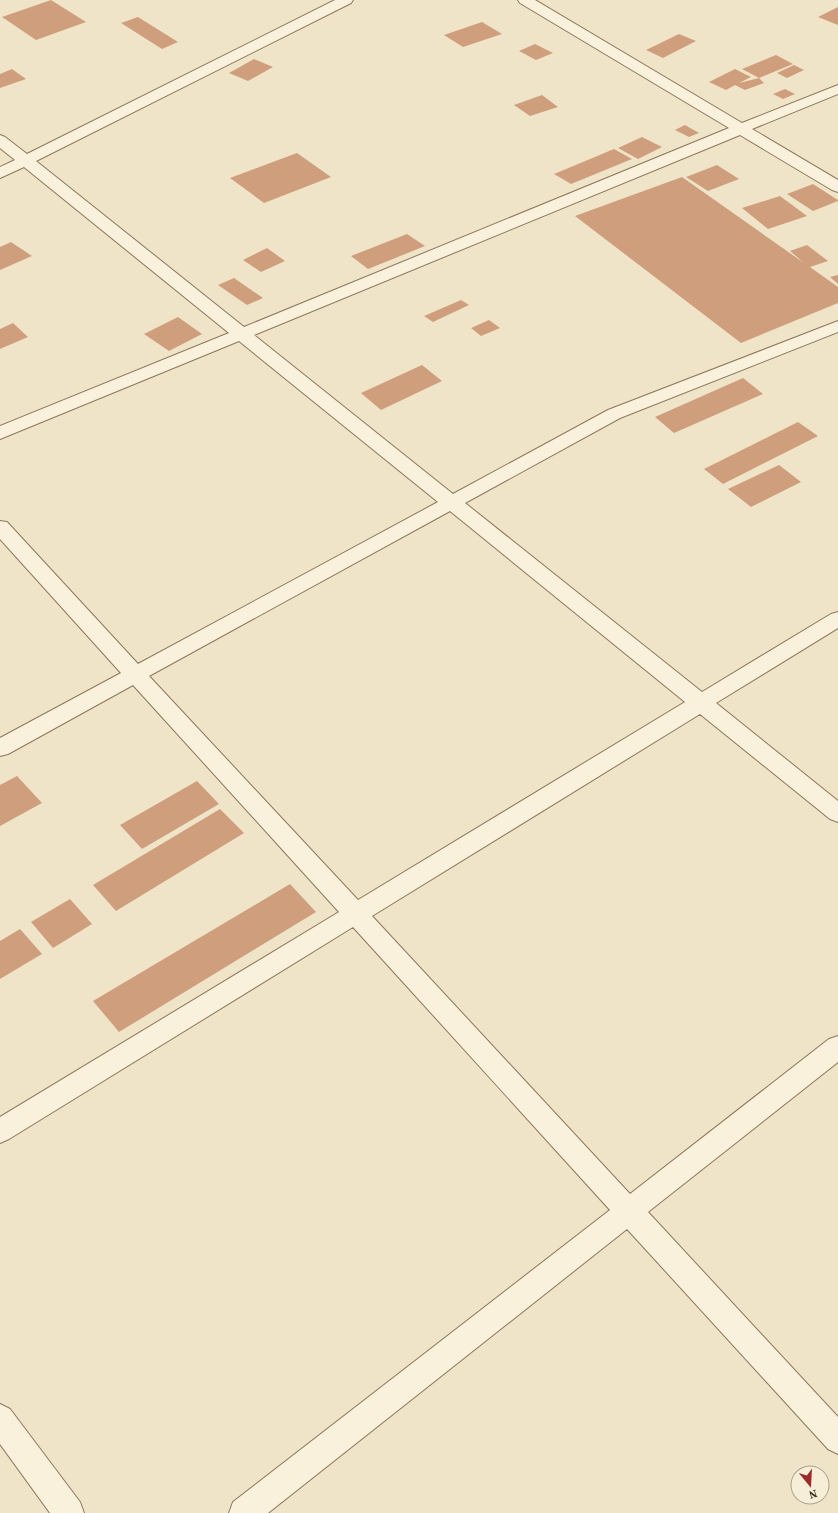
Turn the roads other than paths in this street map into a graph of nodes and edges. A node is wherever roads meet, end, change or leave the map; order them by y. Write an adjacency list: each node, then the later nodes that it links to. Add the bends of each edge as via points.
1 (346, 0): 6 (street)
2 (525, 0): 4 (street)
3 (838, 89): 4 (street)
4 (740, 129): 8 (street); 10 (street)
5 (0, 140): 6 (street)
6 (26, 160): 7 (street); 10 (street)
7 (0, 173)
8 (838, 188)
9 (838, 326): 12 (street, via 614,414)
10 (241, 334): 11 (street); 12 (street)
11 (0, 433)
12 (451, 503): 15 (street); 16 (street)
13 (0, 527): 15 (street)
14 (838, 620): 16 (street)
15 (136, 674): 17 (street); 19 (street)
16 (701, 703): 18 (street); 19 (street)
17 (0, 748)
18 (838, 814)
19 (356, 914): 21 (street); 22 (street)
20 (838, 1046): 22 (street)
21 (0, 1131)
22 (629, 1211): 24 (street); 26 (street)
23 (0, 1419): 25 (street)
24 (838, 1439)
25 (69, 1513)
26 (244, 1513)

